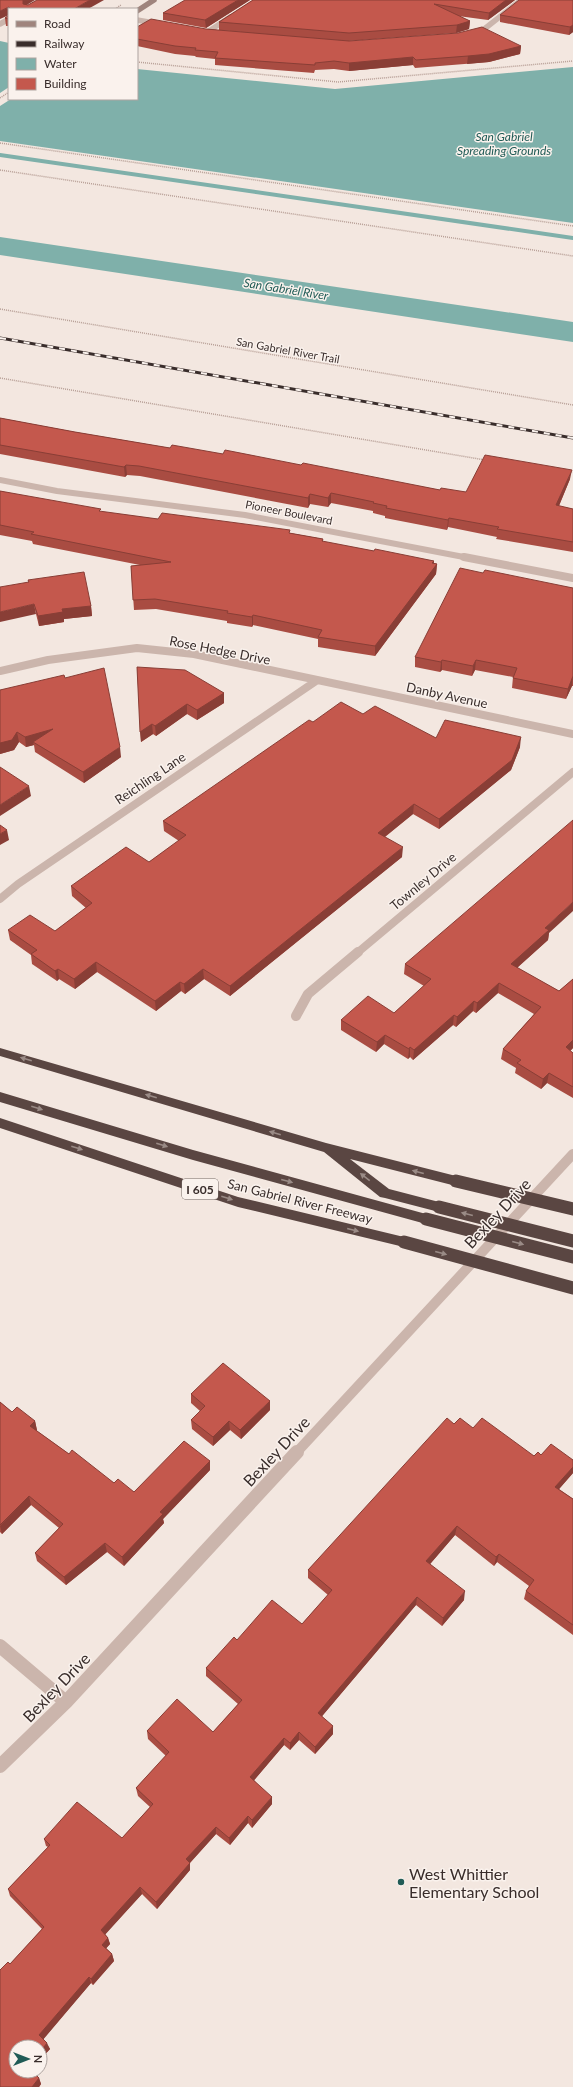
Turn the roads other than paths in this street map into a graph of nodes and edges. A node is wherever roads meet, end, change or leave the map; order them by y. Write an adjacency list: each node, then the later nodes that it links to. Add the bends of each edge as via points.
1 (154, 0): 3 (street)
2 (521, 0): 10 (street, via 483,30)
3 (138, 9)
4 (238, 12): 8 (street)
5 (138, 20): 6 (street)
6 (168, 25)
7 (199, 31): 8 (street)
8 (206, 33): 9 (street)
9 (216, 34)
10 (464, 35)
11 (0, 480): 12 (street, Pioneer Boulevard, via 57,491 244,515)
12 (573, 578)
13 (0, 671): 14 (street, Rose Hedge Drive, via 48,660 137,648 194,654)
14 (316, 681): 15 (street, Danby Avenue); 17 (street, Reichling Lane, via 18,884)
15 (573, 734)
16 (573, 772): 18 (street, Townley Drive, via 308,994)
17 (0, 899)
18 (296, 1016)
19 (0, 1052): 22 (highway, one-way to 19)
20 (0, 1097): 26 (highway, one-way to 26, bridge, via 193,1155)
21 (0, 1123): 27 (highway, San Gabriel River Freeway / I 605, one-way to 27, bridge, via 238,1202 404,1242)
22 (326, 1148): 24 (highway, one-way to 22, bridge); 25 (highway, one-way to 22, bridge, via 385,1193)
23 (573, 1154): 29 (street, Bexley Drive)
24 (573, 1209)
25 (573, 1241)
26 (573, 1257)
27 (573, 1288)
28 (0, 1646): 29 (street)
29 (66, 1702): 30 (street, Bexley Drive)
30 (0, 1766)

